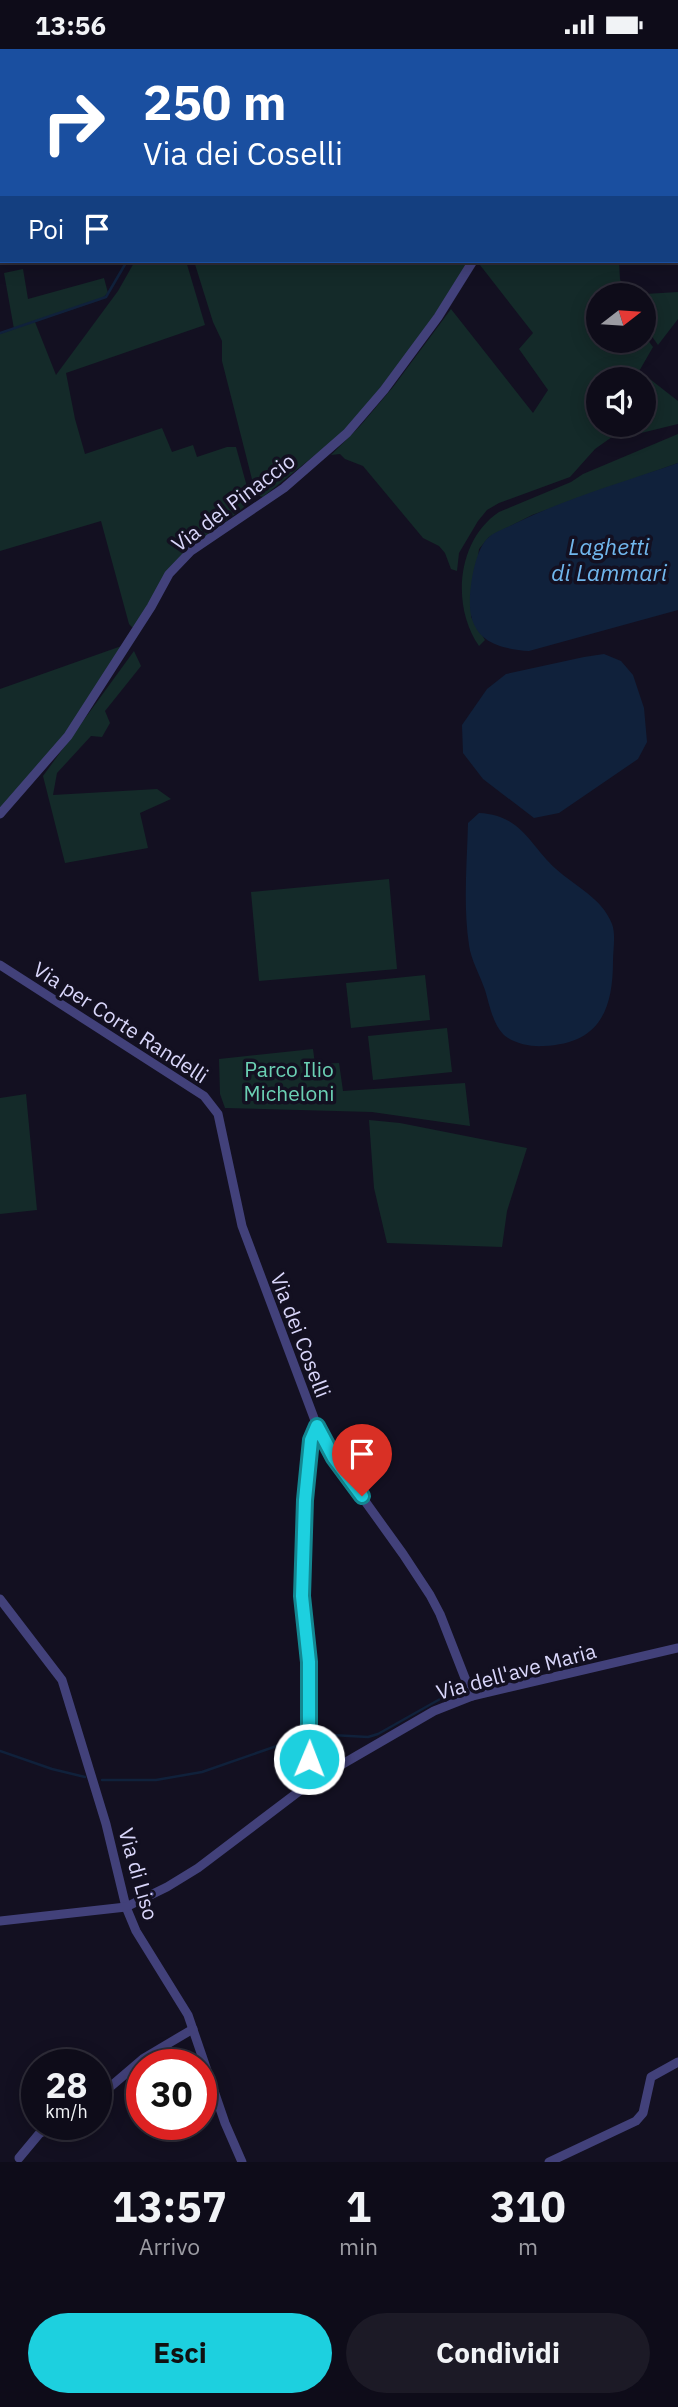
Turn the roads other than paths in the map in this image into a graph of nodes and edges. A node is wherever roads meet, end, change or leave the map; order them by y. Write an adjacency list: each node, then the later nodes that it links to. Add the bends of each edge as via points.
1 (472, 263): 2 (street, Via del Pinaccio, via 438,317 347,433 284,488 191,551 169,574 68,736)
2 (0, 814)
3 (0, 965): 4 (street, Via per Corte Randelli, via 204,1096)
4 (218, 1114): 5 (street, Via dei Coselli, via 242,1226)
5 (317, 1426): 8 (street, Via dei Coselli, via 334,1458 430,1595); 9 (street, via 311,1440 305,1500 302,1596 309,1662)
6 (0, 1599): 10 (street, Via di Liso, via 62,1680)
7 (678, 1648): 8 (street, Via dell'ave Maria)
8 (472, 1696): 9 (street, Via dell'ave Maria, via 414,1721)
9 (310, 1783): 10 (street, Via dell'ave Maria, via 198,1868)
10 (126, 1907): 11 (street, Via dell'ave Maria); 12 (street, Via di Liso)
11 (0, 1921)
12 (193, 2029): 14 (street, via 144,2058); 17 (street, Via di Liso)
13 (678, 2062): 18 (street, via 651,2077 643,2113 636,2121)
14 (112, 2085)
15 (34, 2140): 16 (street)
16 (19, 2158)
17 (242, 2162)
18 (549, 2162)

